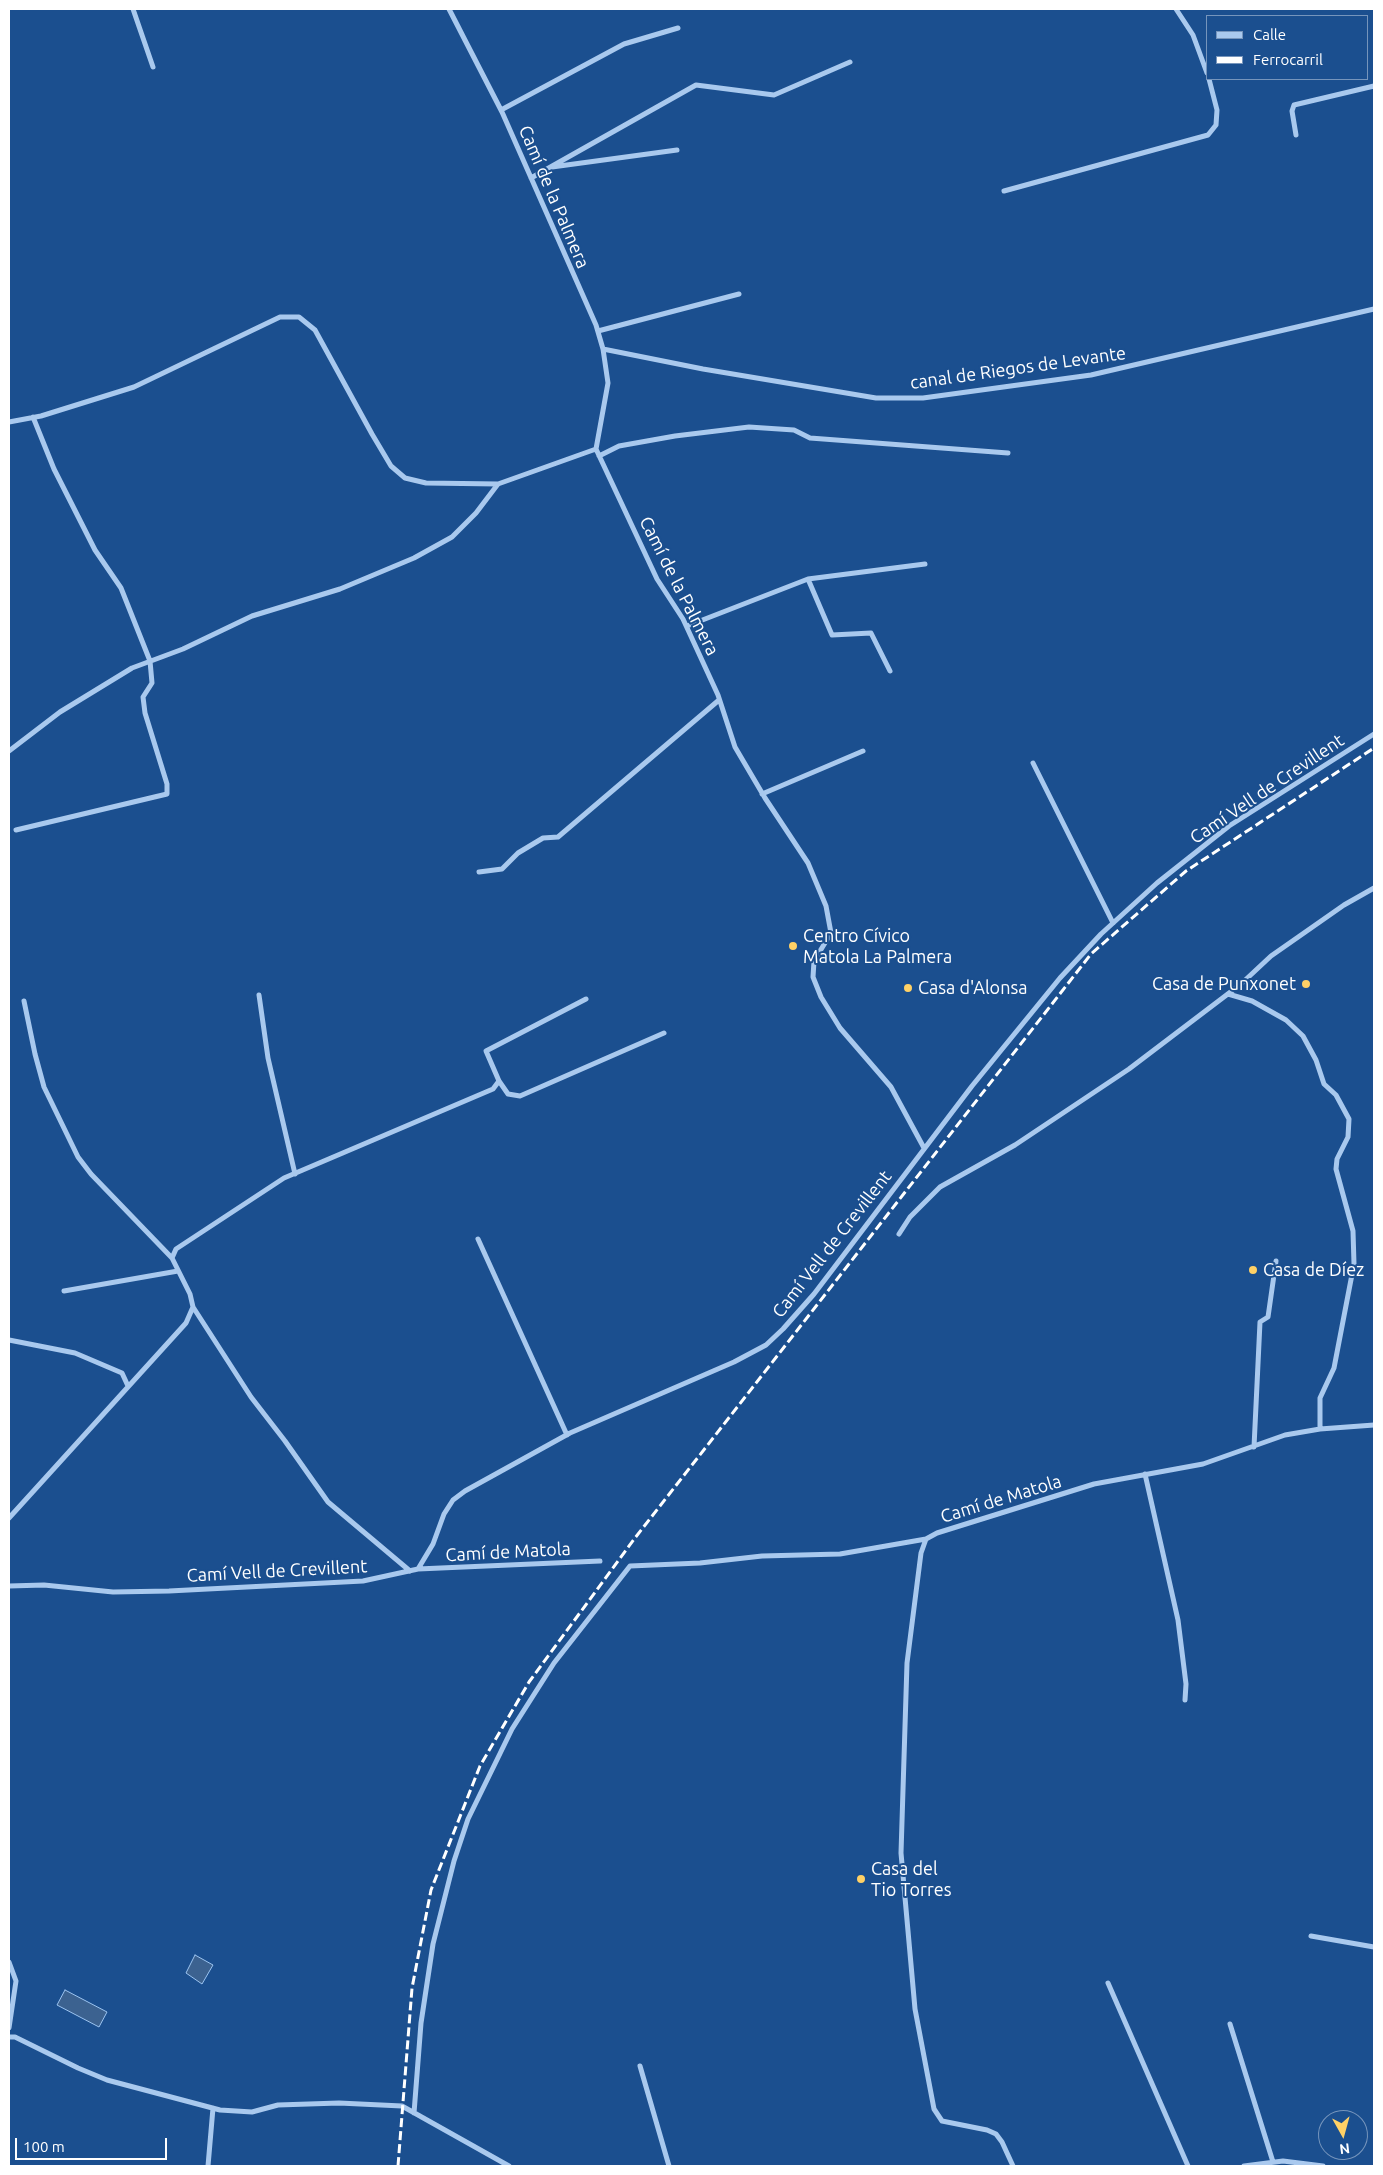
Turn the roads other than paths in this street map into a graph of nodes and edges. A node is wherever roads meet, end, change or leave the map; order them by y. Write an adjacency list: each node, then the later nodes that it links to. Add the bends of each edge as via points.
1 (133, 9): 6 (street)
2 (449, 9): 10 (street, Camí de la Palmera)
3 (1176, 9): 7 (street, via 1193,35)
4 (678, 28): 10 (street, via 624,44)
5 (850, 62): 13 (street, via 774,96 696,85)
6 (153, 67)
7 (1206, 70)
8 (1209, 80): 15 (street, via 1217,110 1216,125 1208,135)
9 (1374, 86): 11 (street, via 1294,105)
10 (501, 110): 14 (street, Camí de la Palmera)
11 (1296, 136)
12 (677, 150): 13 (street)
13 (549, 168): 14 (street)
14 (531, 178): 18 (street, Camí de la Palmera)
15 (1004, 192)
16 (739, 294): 18 (street)
17 (1374, 309): 19 (street, canal de Riegos de Levante, via 1091,375 923,398 876,398)
18 (598, 332): 19 (street, Camí de la Palmera)
19 (603, 349): 22 (street, Camí de la Palmera, via 608,384)
20 (32, 418): 21 (street); 25 (street, via 134,387 280,318 299,317 315,330 391,466 405,478 426,483); 29 (street, via 95,550 121,588)
21 (9, 422)
22 (596, 449): 24 (street, Camí de la Palmera); 25 (street)
23 (1008, 453): 24 (street, via 810,438 794,430 749,427 619,446)
24 (599, 456): 28 (street, Camí de la Palmera, via 657,579)
25 (498, 484): 29 (street, via 452,537 414,558 340,589 252,616)
26 (925, 564): 27 (street)
27 (808, 579): 28 (street); 30 (street, via 832,635 871,633)
28 (687, 626): 31 (street, Camí de la Palmera)
29 (150, 661): 33 (street, via 94,689); 37 (street, via 152,683 143,697 144,713 167,784 167,794)
30 (890, 671)
31 (719, 700): 36 (street, Camí de la Palmera, via 735,747); 38 (street, via 558,837 543,838 518,853 502,869)
32 (1374, 734): 40 (street, Camí Vell de Crevillent, via 1229,826)
33 (9, 751)
34 (863, 751): 36 (street)
35 (1033, 764): 40 (street)
36 (762, 794): 47 (street, Camí de la Palmera, via 808,863 826,906 831,933 814,961 814,977 821,997 840,1028 890,1086)
37 (16, 830)
38 (478, 872)
39 (1374, 888): 41 (street, via 1271,956)
40 (1113, 923): 47 (street, Camí Vell de Crevillent, via 1060,978)
41 (1228, 994): 49 (street, via 1070,1109 1015,1145 940,1187 910,1216); 59 (street, via 1269,1010 1303,1036 1324,1084 1336,1096 1349,1119 1348,1137 1337,1159 1336,1169 1353,1231 1354,1264 1334,1368 1320,1398)
42 (258, 995): 48 (street)
43 (586, 999): 46 (street, via 486,1050)
44 (24, 1001): 51 (street, via 44,1086 78,1157)
45 (664, 1032): 46 (street, via 520,1096 508,1094)
46 (499, 1081): 48 (street, via 493,1089)
47 (924, 1148): 60 (street, Camí Vell de Crevillent, via 814,1294 766,1345)
48 (295, 1174): 51 (street, via 176,1249)
49 (899, 1234)
50 (478, 1239): 60 (street)
51 (172, 1258): 53 (street)
52 (1276, 1261): 61 (street, via 1268,1317 1260,1322)
53 (178, 1271): 54 (street); 55 (street, via 190,1294)
54 (64, 1290)
55 (192, 1307): 57 (street, via 186,1323); 67 (street, via 251,1397 328,1502)
56 (9, 1340): 57 (street, via 74,1354 122,1373)
57 (128, 1386): 63 (street)
58 (1374, 1425): 59 (street, Camí de Matola)
59 (1320, 1429): 61 (street, Camí de Matola, via 1285,1435)
60 (567, 1435): 66 (street, Camí Vell de Crevillent, via 453,1500)
61 (1254, 1446): 62 (street, Camí de Matola, via 1203,1464)
62 (1145, 1474): 64 (street, Camí de Matola, via 1094,1484); 69 (street, via 1178,1620)
63 (9, 1518)
64 (926, 1539): 79 (street, Camí de Matola, via 840,1554 630,1566 554,1663 512,1729 468,1819 433,1944 418,2047); 84 (street, via 921,1553 906,1663 901,1853 915,2010 934,2109 942,2121 996,2134)
65 (600, 1561): 66 (street, Camí de Matola)
66 (418, 1570): 67 (street, Camí Vell de Crevillent)
67 (410, 1571): 68 (street, Camí Vell de Crevillent, via 363,1581 169,1591 113,1592 44,1585)
68 (9, 1586)
69 (1185, 1700)
70 (1311, 1936): 71 (street)
71 (1374, 1947)
72 (9, 1962): 75 (street, via 16,1981)
73 (1108, 1983): 85 (street)
74 (1230, 2024): 80 (street)
75 (9, 2028)
76 (9, 2037): 78 (street, via 15,2036 107,2080)
77 (640, 2066): 83 (street)
78 (213, 2108): 79 (street, via 252,2112 278,2105 339,2103 402,2106); 81 (street)
79 (414, 2113): 82 (street)
80 (1273, 2162): 86 (street); 87 (street)
81 (208, 2166)
82 (509, 2166)
83 (669, 2166)
84 (1013, 2166)
85 (1188, 2166)
86 (1244, 2166)
87 (1323, 2166)

